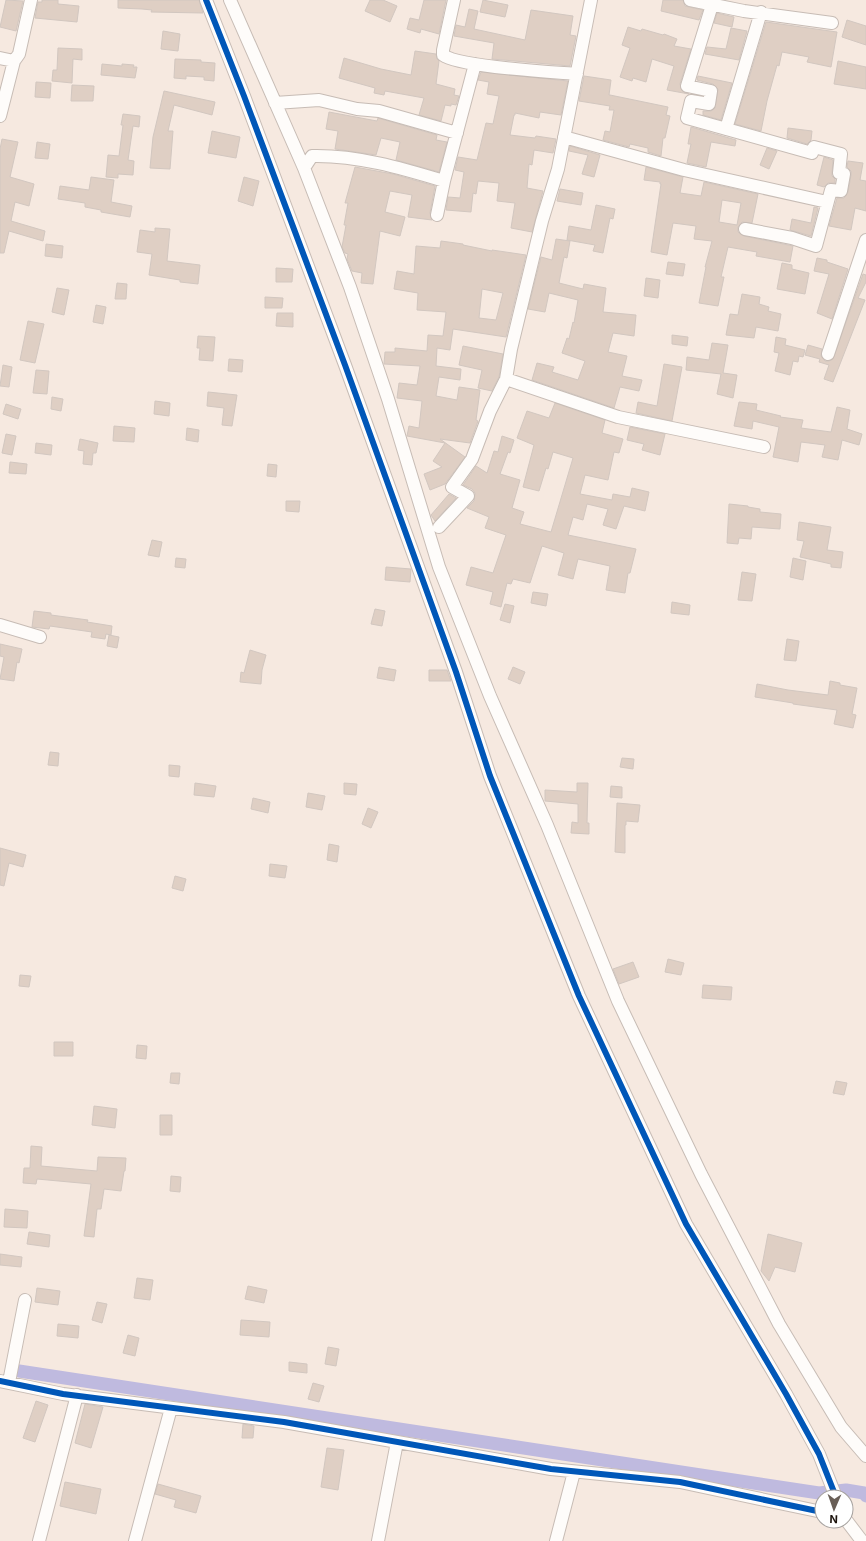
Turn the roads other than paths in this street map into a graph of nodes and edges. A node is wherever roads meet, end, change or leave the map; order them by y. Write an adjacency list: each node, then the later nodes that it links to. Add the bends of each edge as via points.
1 (31, 0): 11 (street, via 19,54)
2 (206, 0): 38 (street, via 345,365 456,672 490,776 579,996 686,1224 786,1394 819,1454)
3 (230, 0): 14 (street)
4 (454, 0): 12 (street, via 444,55)
5 (591, 0): 13 (street)
6 (690, 0): 7 (street)
7 (712, 5): 8 (street); 16 (street, via 687,86 711,91 709,104 691,101 688,118)
8 (761, 12): 9 (street); 16 (street)
9 (832, 22)
10 (0, 58): 11 (street)
11 (14, 61): 15 (street)
12 (475, 64): 13 (street); 17 (street)
13 (577, 74): 18 (street)
14 (275, 103): 17 (street, via 319,100 379,111); 19 (street)
15 (0, 116)
16 (726, 129): 21 (street, via 812,153 814,147 841,154 839,173 844,174 841,191 831,190)
17 (456, 133): 20 (street)
18 (564, 137): 21 (street, via 684,170); 26 (street, via 558,169 542,221 512,342)
19 (304, 168): 20 (street, via 312,156 334,156); 36 (street, via 350,287 383,384 439,567 490,696 547,825 618,1001 701,1174 779,1324 841,1427)
20 (444, 181): 22 (street)
21 (827, 202): 23 (street, via 816,246 792,238)
22 (437, 215)
23 (745, 229)
24 (866, 240): 25 (street)
25 (828, 354)
26 (506, 378): 27 (street, via 618,417); 28 (street, via 490,411 472,460 452,487 468,496)
27 (764, 447)
28 (439, 527)
29 (0, 625): 30 (street)
30 (40, 637)
31 (25, 1300): 32 (street)
32 (4, 1382): 33 (street)
33 (77, 1395): 34 (street); 41 (street)
34 (171, 1408): 35 (street, via 284,1422); 42 (street)
35 (397, 1442): 37 (street); 43 (street)
36 (866, 1456)
37 (574, 1472): 39 (street, via 680,1482); 44 (street)
38 (833, 1489)
39 (814, 1510)
40 (853, 1529): 45 (street)
41 (39, 1541)
42 (135, 1541)
43 (378, 1541)
44 (556, 1541)
45 (862, 1541)

